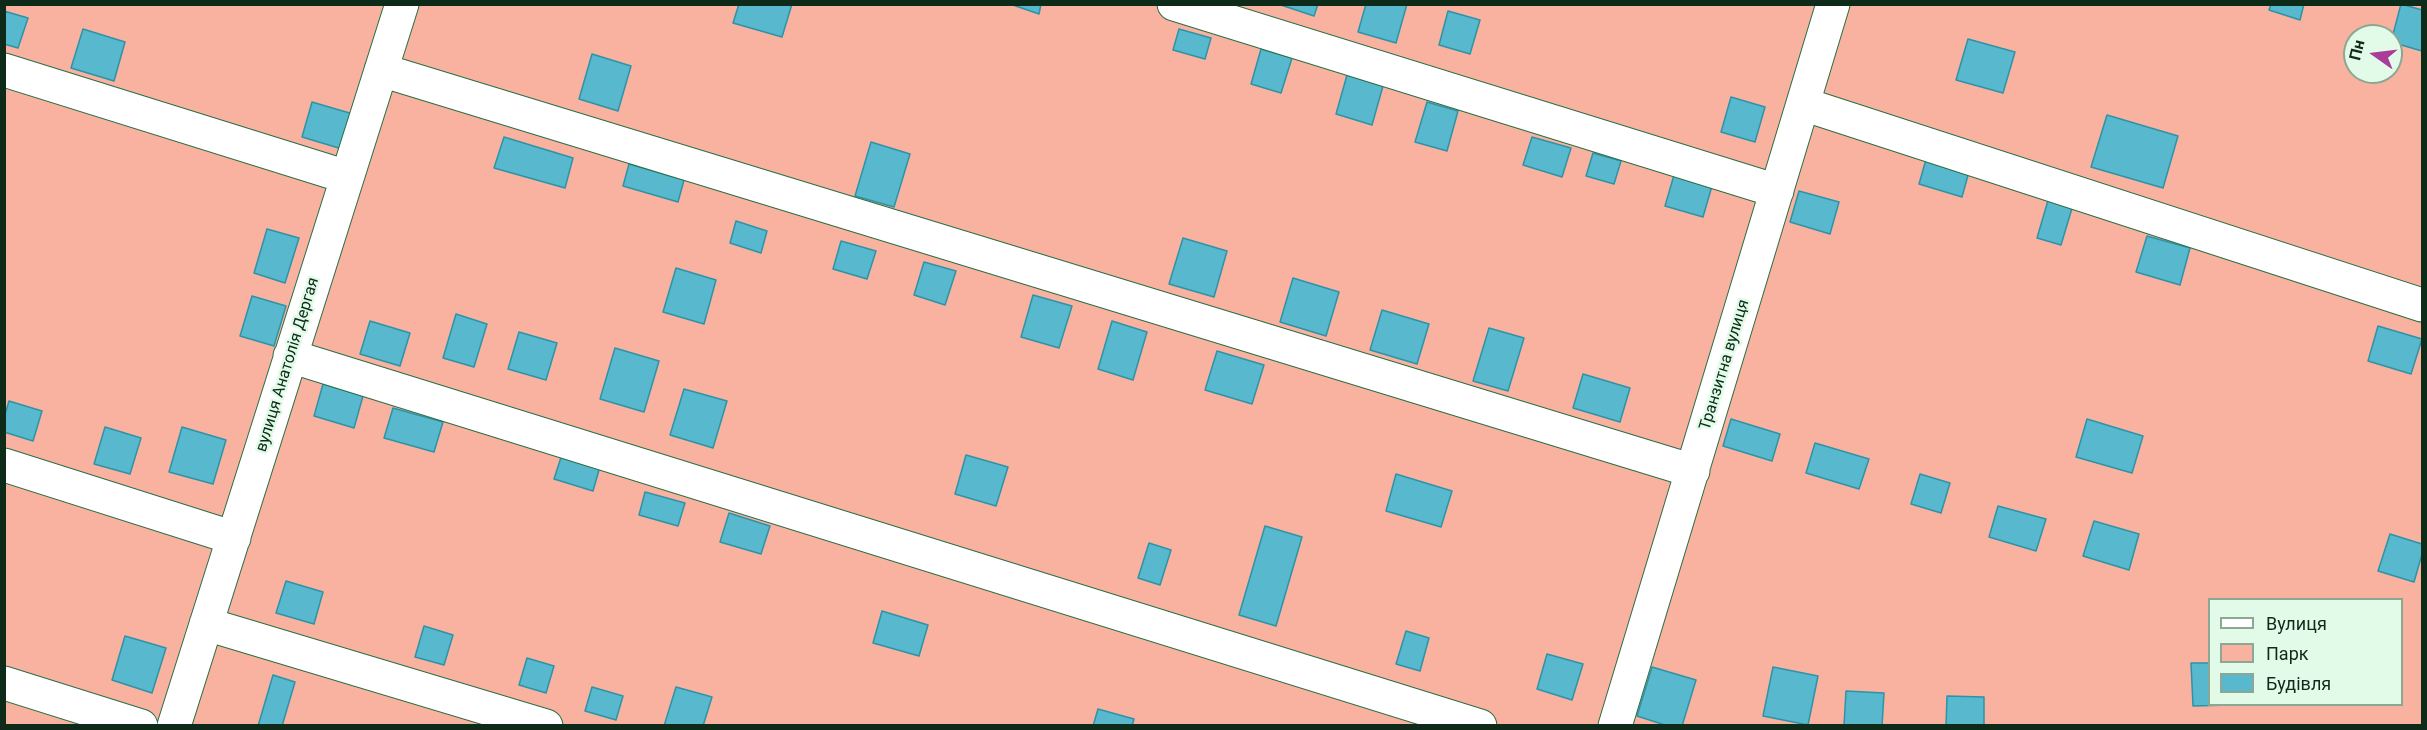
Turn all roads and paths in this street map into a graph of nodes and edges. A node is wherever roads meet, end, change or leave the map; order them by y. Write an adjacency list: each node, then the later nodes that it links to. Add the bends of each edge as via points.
1 (402, 4): 5 (street, вулиця Анатолія Дергая)
2 (1174, 4): 8 (street)
3 (1833, 4): 6 (street, Транзитна вулиця)
4 (4, 70): 7 (street)
5 (381, 70): 7 (street, вулиця Анатолія Дергая); 12 (street)
6 (1803, 104): 8 (street, Транзитна вулиця); 9 (street)
7 (347, 177): 10 (street, вулиця Анатолія Дергая)
8 (1777, 191): 12 (street, Транзитна вулиця)
9 (2422, 305)
10 (290, 356): 13 (street, вулиця Анатолія Дергая); 19 (street)
11 (4, 465): 13 (street)
12 (1692, 471): 20 (street, Транзитна вулиця)
13 (234, 538): 14 (street, вулиця Анатолія Дергая)
14 (206, 624): 17 (street, вулиця Анатолія Дергая); 18 (street)
15 (4, 683): 16 (street)
16 (141, 726)
17 (174, 726)
18 (546, 726)
19 (1480, 726)
20 (1615, 726)

